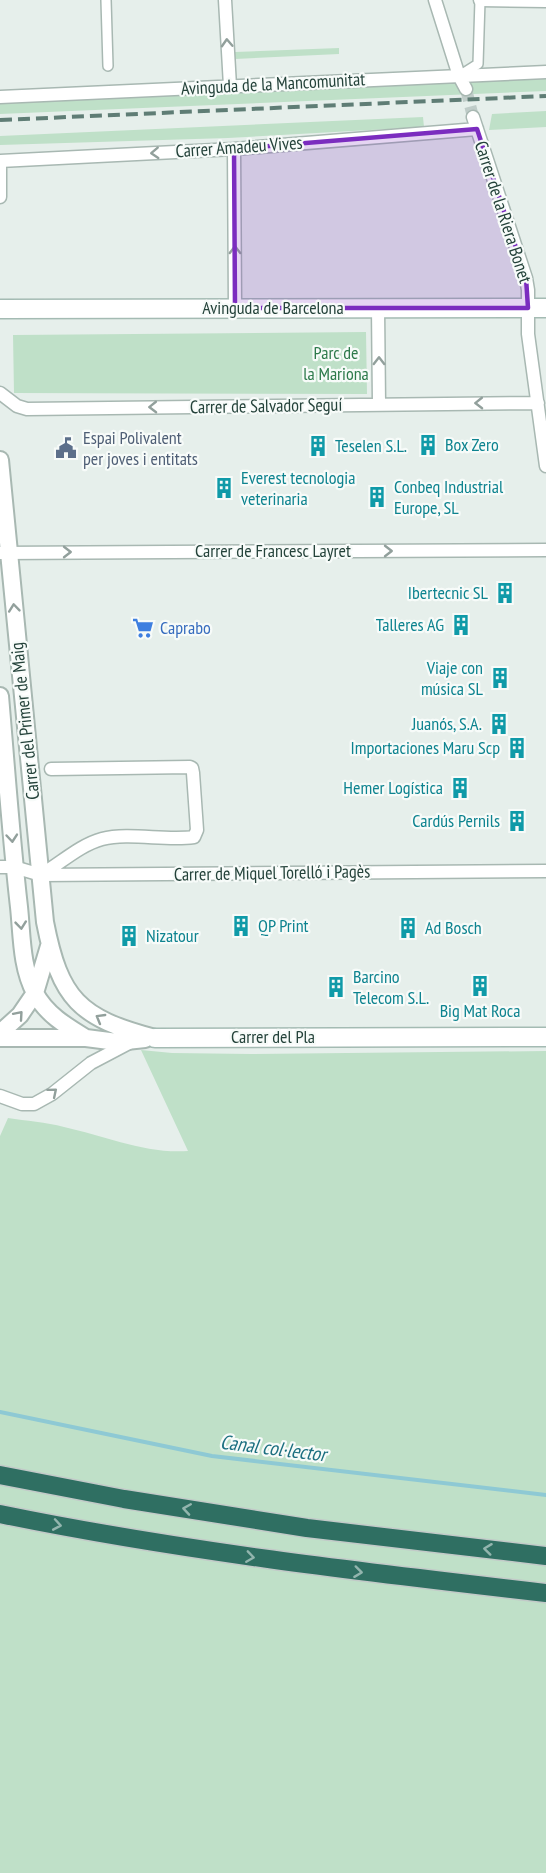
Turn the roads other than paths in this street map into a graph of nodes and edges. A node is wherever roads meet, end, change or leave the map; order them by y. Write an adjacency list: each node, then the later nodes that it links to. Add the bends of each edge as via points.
1 (106, 0): 6 (street)
2 (225, 0): 9 (street, one-way to 2)
3 (435, 0): 8 (street)
4 (480, 0): 5 (street); 8 (street, via 478,64)
5 (546, 1)
6 (108, 66)
7 (546, 72): 8 (street, Avinguda de la Mancomunitat)
8 (459, 76): 9 (street, Avinguda de la Mancomunitat); 10 (street)
9 (230, 86): 11 (street, Avinguda de la Mancomunitat)
10 (466, 89)
11 (0, 97)
12 (475, 123): 13 (street, Carrer Amadeu Vives); 18 (street, Carrer de la Riera Bonet)
13 (234, 149): 14 (street, Carrer Amadeu Vives, one-way to 14); 16 (street, one-way to 13)
14 (0, 161): 15 (street)
15 (0, 197)
16 (235, 308): 17 (main road, Avinguda de Barcelona); 19 (main road, Avinguda de Barcelona)
17 (378, 308): 18 (main road, Avinguda de Barcelona); 22 (street, one-way to 17)
18 (537, 308): 21 (street, Carrer de la Riera Bonet, via 528,334)
19 (0, 309)
20 (0, 393): 22 (street, Carrer de Salvador Seguí, one-way to 20, via 27,409)
21 (537, 403): 22 (street, Carrer de Salvador Seguí, one-way to 22); 24 (street, Carrer de la Riera Bonet)
22 (379, 404)
23 (0, 460): 26 (street, Carrer del Primer de Maig)
24 (546, 466)
25 (546, 550): 26 (street, Carrer de Francesc Layret, one-way to 25)
26 (4, 553): 31 (street, Carrer del Primer de Maig, one-way to 26)
27 (0, 696): 29 (street, Carrer del Primer de Maig, one-way to 29)
28 (51, 769): 31 (street, via 190,767 197,830 194,837 103,839)
29 (7, 867): 31 (street, Carrer de Miquel Torelló i Pagès); 33 (street, Carrer del Primer de Maig, one-way to 33, via 25,966)
30 (546, 871): 31 (street, Carrer de Miquel Torelló i Pagès)
31 (41, 875): 32 (street, Carrer del Primer de Maig)
32 (49, 945): 33 (street, Carrer del Primer de Maig); 38 (street, Carrer del Primer de Maig, one-way to 32, via 88,1011 66,989)
33 (35, 993): 34 (street, Carrer del Primer de Maig, one-way to 33, via 20,1016); 37 (street, Carrer del Primer de Maig, via 56,1018)
34 (0, 1033)
35 (546, 1037): 38 (main road, Carrer del Pla)
36 (0, 1038): 37 (street, Carrer del Pla)
37 (86, 1038): 38 (street, Carrer del Pla, via 117,1042)
38 (146, 1039): 39 (street, one-way to 38, via 34,1104 91,1063)
39 (0, 1096)
40 (0, 1475): 42 (highway, one-way to 40, via 307,1528)
41 (0, 1514): 43 (highway, one-way to 43, via 173,1546)
42 (546, 1556)
43 (546, 1593)

